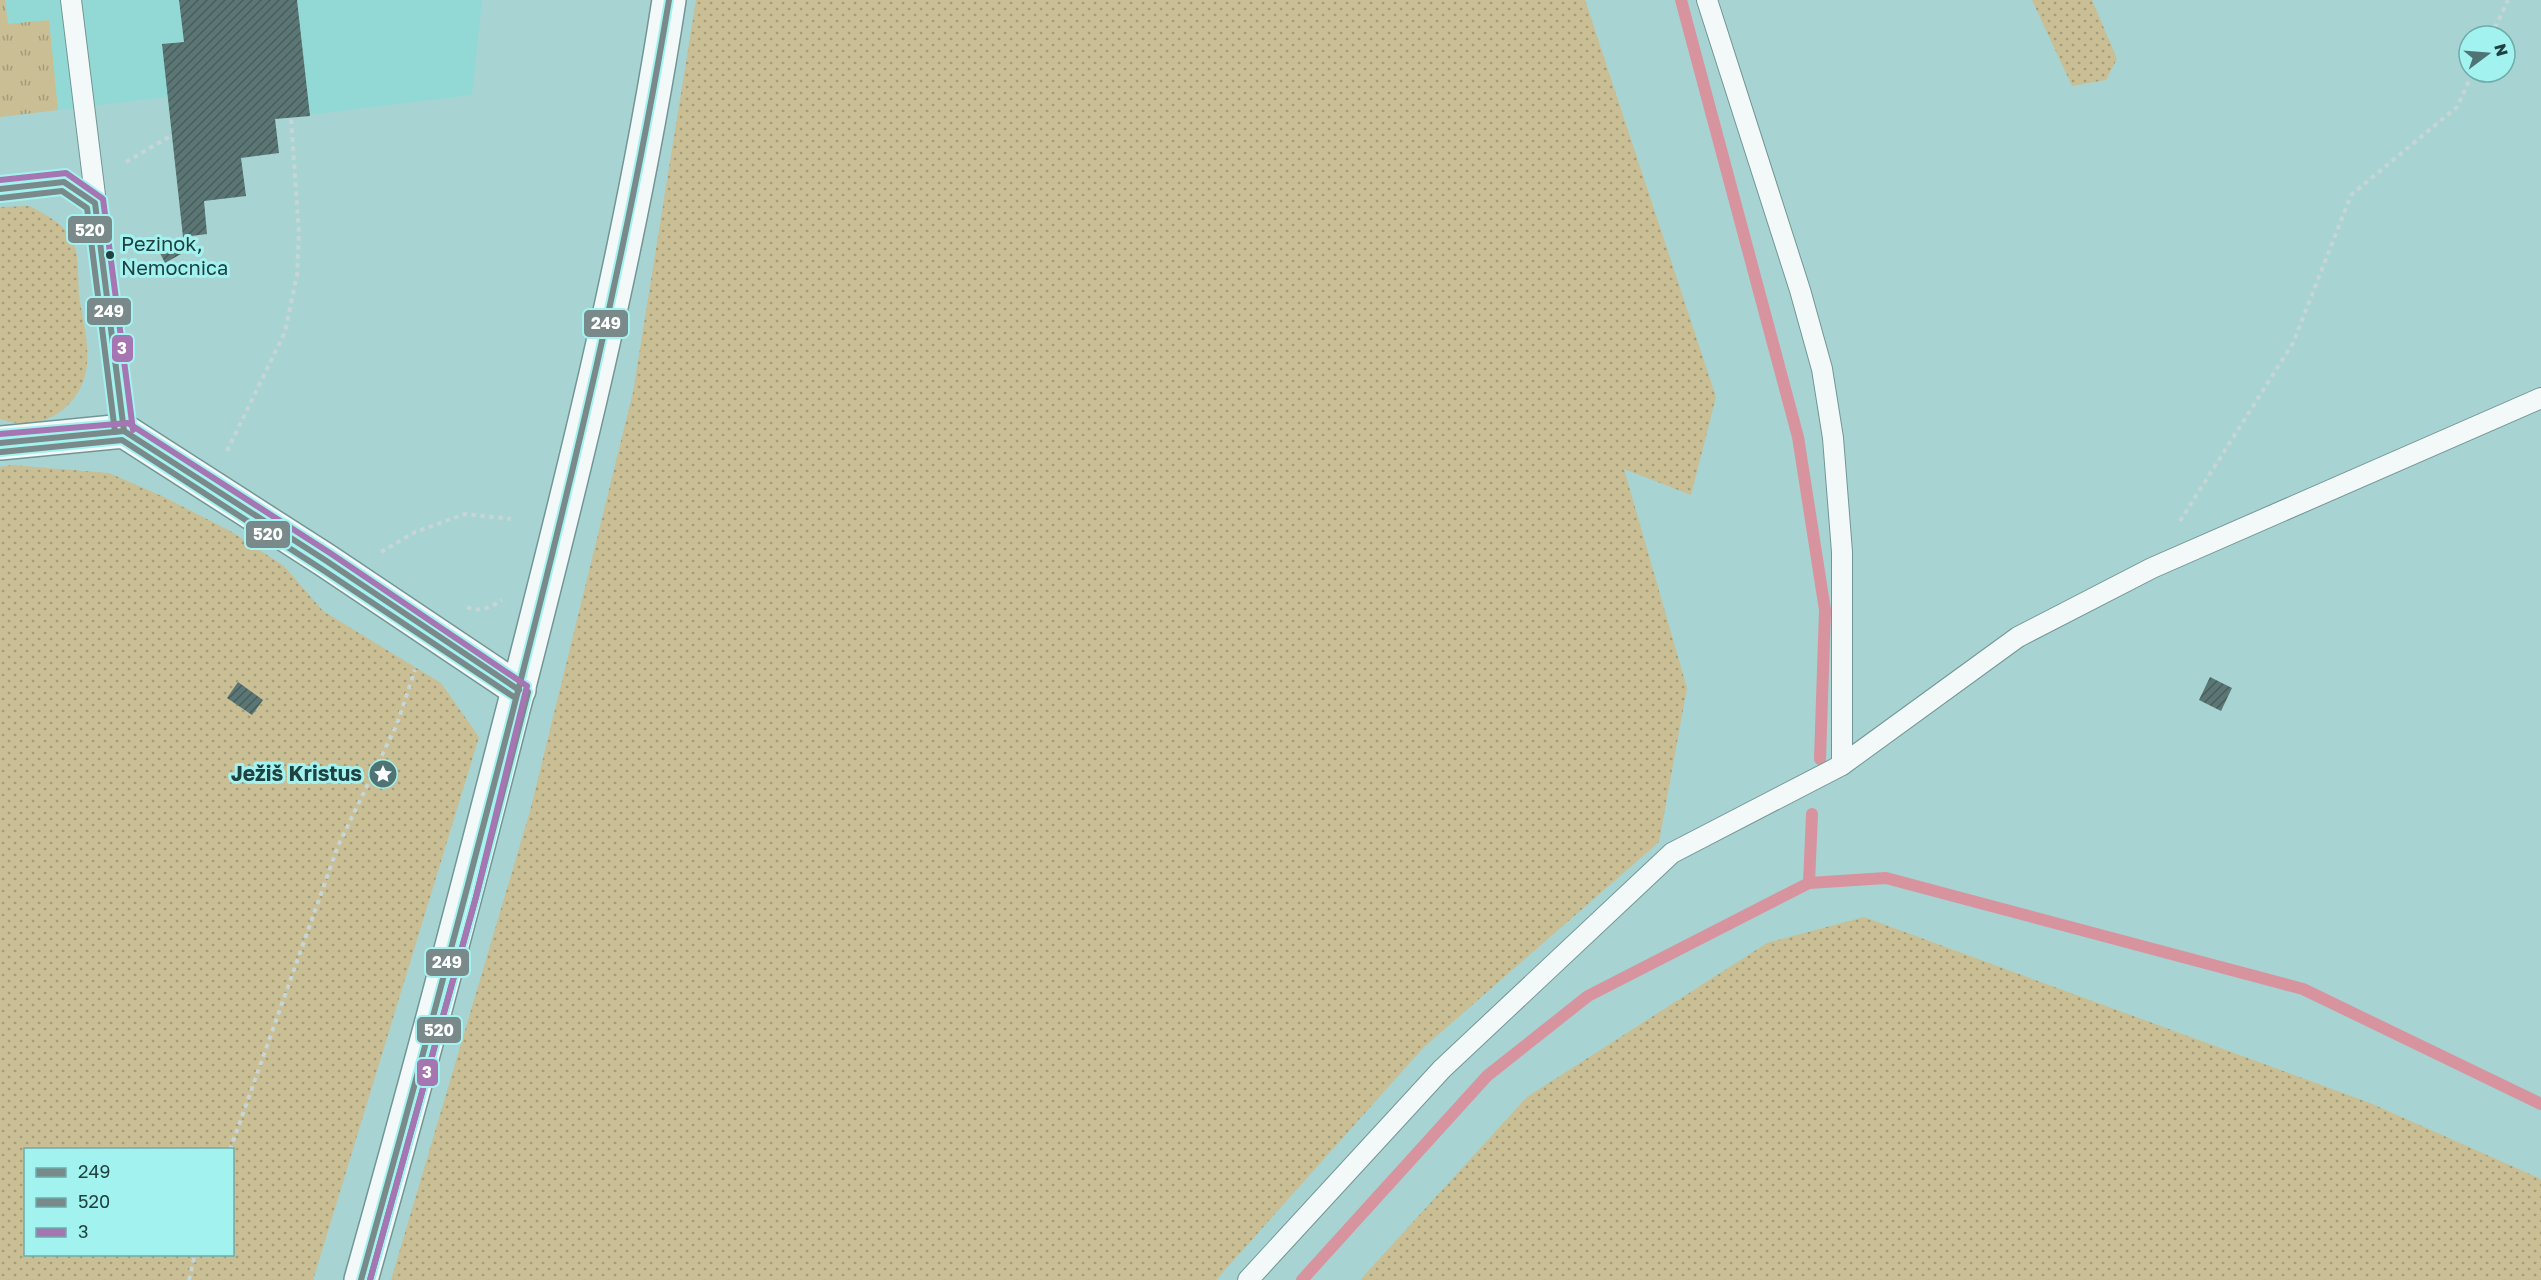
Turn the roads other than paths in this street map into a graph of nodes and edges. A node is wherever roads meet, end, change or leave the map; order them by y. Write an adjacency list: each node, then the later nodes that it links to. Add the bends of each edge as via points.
1 (71, 0): 5 (lane)
2 (669, 0): 9 (main road, via 634,200 546,589)
3 (1707, 0): 10 (lane, via 1822,369 1833,438 1842,552)
4 (0, 189): 5 (lane, via 64,182)
5 (95, 203): 7 (lane)
6 (2541, 398): 10 (lane, via 2152,568 2019,637)
7 (124, 431): 8 (main road); 9 (main road)
8 (0, 443)
9 (519, 690): 11 (main road)
10 (1842, 765): 12 (lane, via 1672,853 1442,1069)
11 (361, 1280)
12 (1248, 1280)

